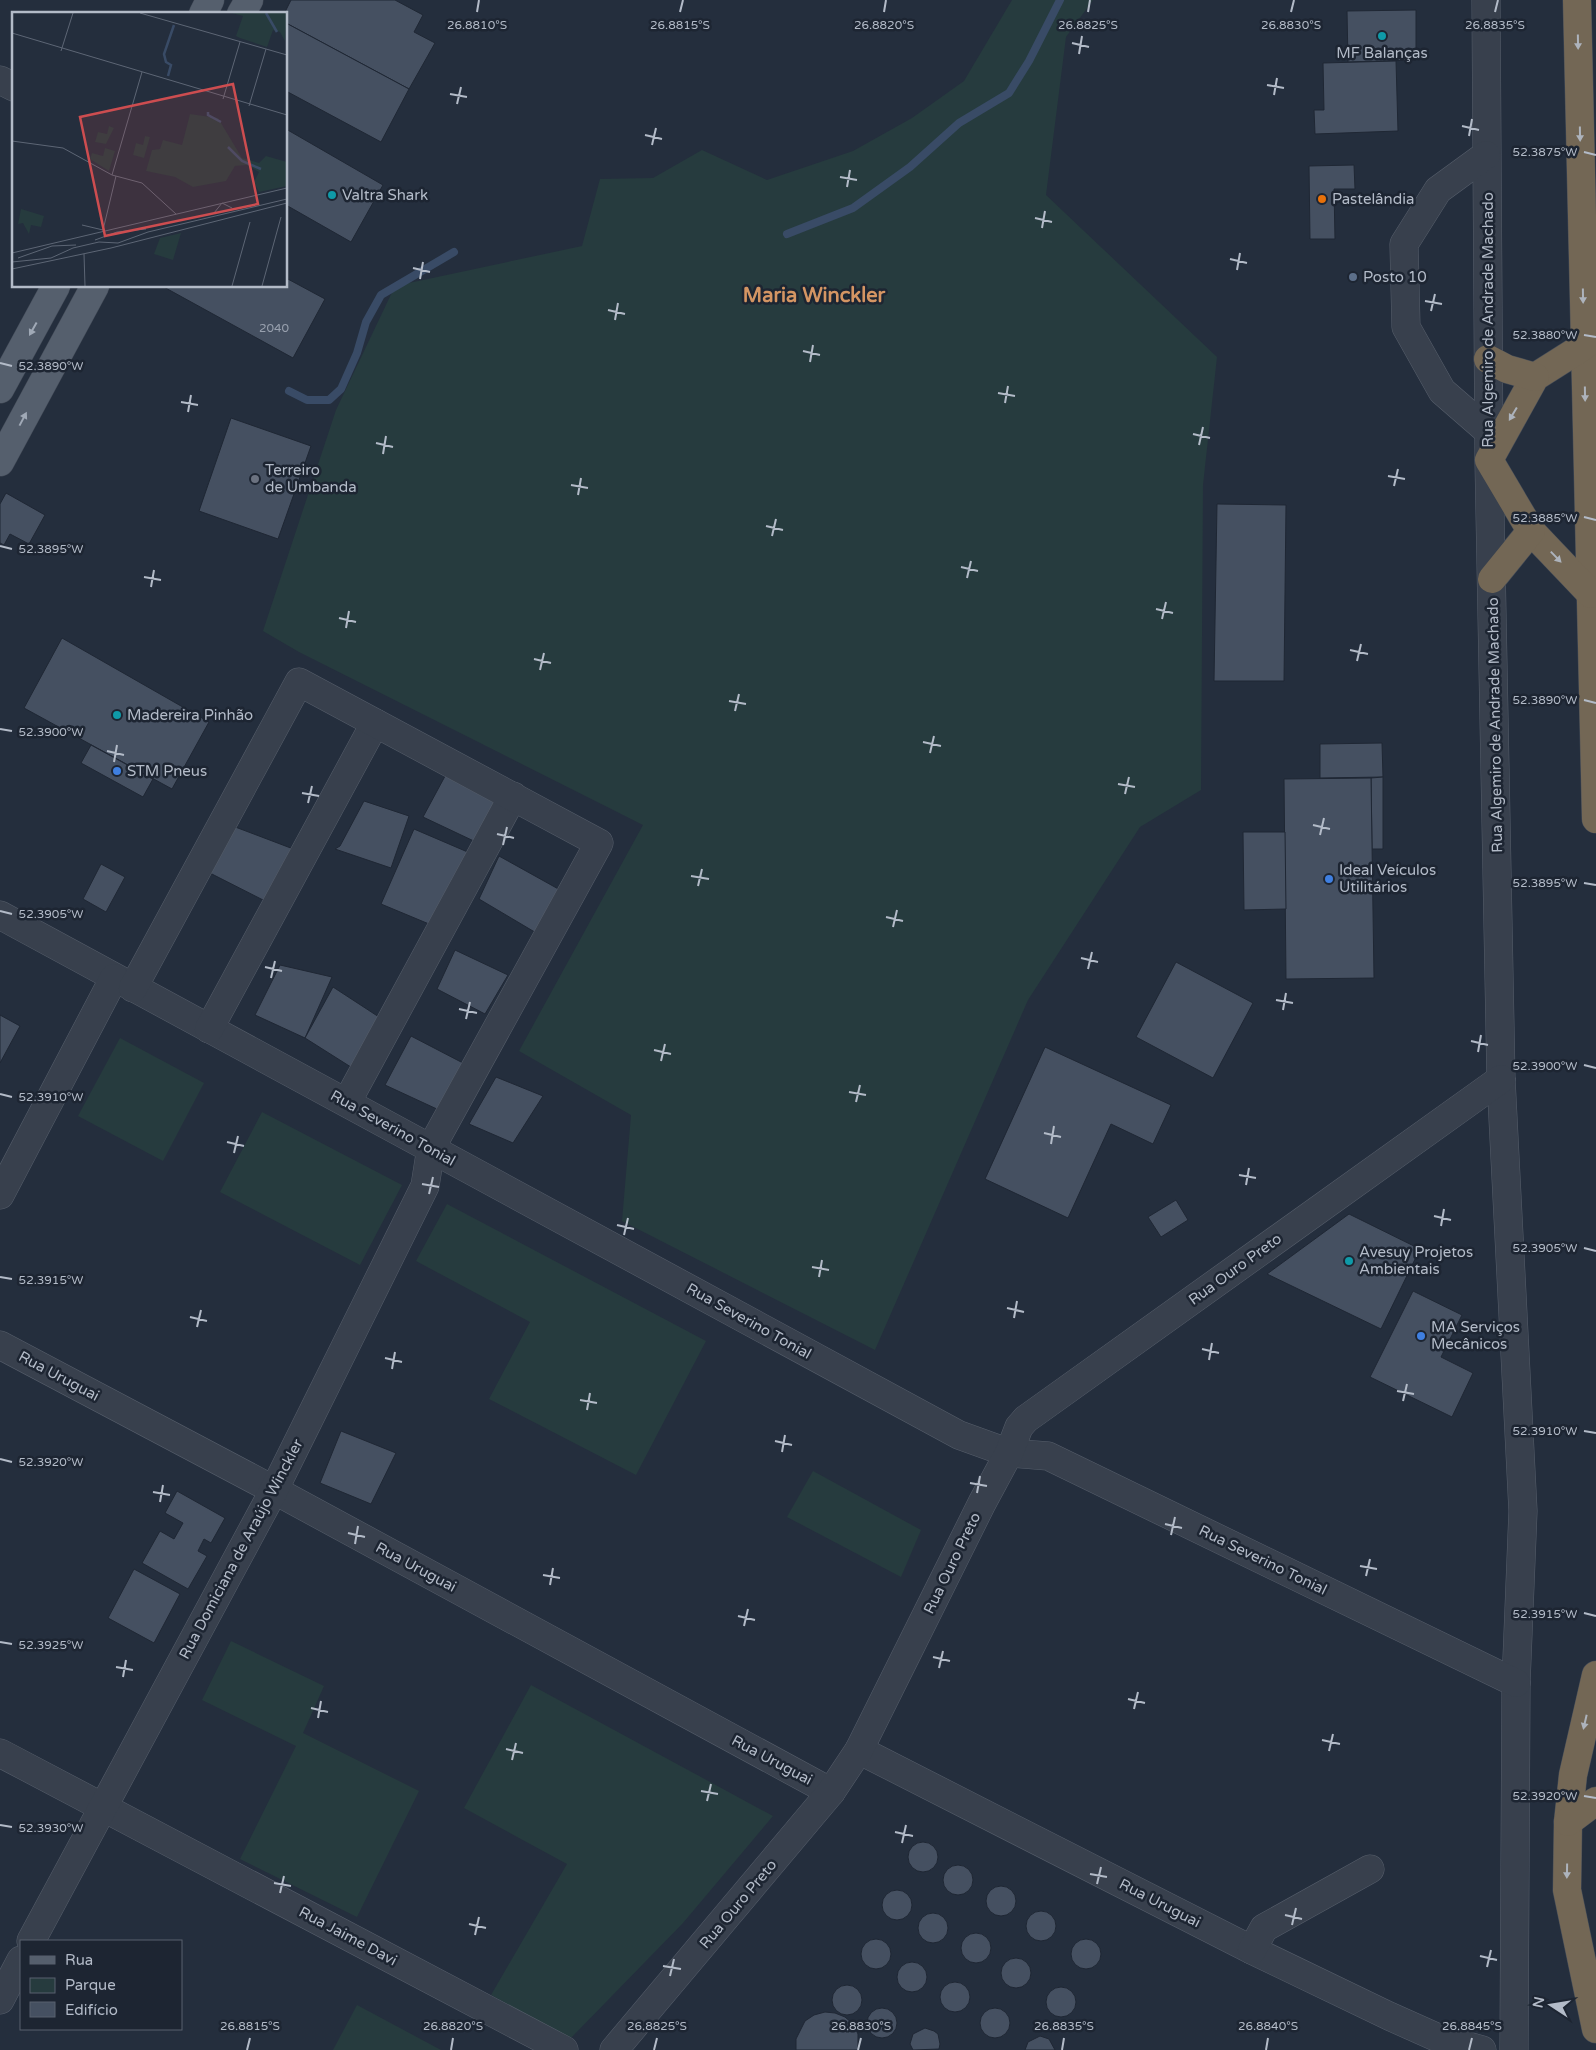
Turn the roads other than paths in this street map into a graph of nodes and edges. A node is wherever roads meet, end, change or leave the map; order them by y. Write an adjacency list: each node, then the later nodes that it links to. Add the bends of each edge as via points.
1 (210, 0): 5 (main road)
2 (249, 0): 6 (main road)
3 (1486, 0): 9 (street, Rua Algemiro de Andrade Machado)
4 (1577, 0): 12 (highway, one-way to 12)
5 (204, 12)
6 (243, 12)
7 (0, 80): 8 (street)
8 (12, 86)
9 (1486, 155): 13 (street, Rua Algemiro de Andrade Machado); 16 (street, via 1438,190 1404,244 1406,327 1442,392)
10 (55, 288): 15 (main road, one-way to 15)
11 (94, 288): 18 (main road, one-way to 11)
12 (1584, 346): 14 (highway); 21 (highway, one-way to 21)
13 (1488, 359): 14 (highway, via 1507,369); 16 (street, Rua Algemiro de Andrade Machado)
14 (1535, 377): 17 (highway, one-way to 17)
15 (0, 389)
16 (1488, 431): 17 (street, Rua Algemiro de Andrade Machado)
17 (1489, 460): 19 (highway); 20 (street, Rua Algemiro de Andrade Machado)
18 (0, 462)
19 (1531, 531): 20 (highway); 21 (highway, one-way to 21)
20 (1492, 579): 28 (street, Rua Algemiro de Andrade Machado)
21 (1590, 594): 24 (highway)
22 (375, 722): 23 (street); 26 (street, via 299,682); 27 (street)
23 (513, 796): 29 (street); 30 (street, via 598,843)
24 (1596, 819)
25 (0, 915): 26 (street, Rua Severino Tonial)
26 (124, 983): 27 (street, Rua Severino Tonial); 31 (street)
27 (209, 1029): 29 (street, Rua Severino Tonial)
28 (1501, 1079): 33 (street, Rua Ouro Preto, via 1026,1419 1019,1427); 36 (street, Rua Algemiro de Andrade Machado, via 1523,1511)
29 (347, 1102): 30 (street, Rua Severino Tonial)
30 (431, 1148): 33 (street, Rua Severino Tonial, via 959,1436); 34 (street, Rua Domiciana de Araújo Winckler, via 426,1186)
31 (0, 1195)
32 (0, 1344): 34 (street, Rua Uruguai)
33 (1009, 1453): 36 (street, Rua Severino Tonial, via 1048,1456); 37 (street, Rua Ouro Preto)
34 (274, 1490): 39 (street, Rua Uruguai); 41 (street, Rua Domiciana de Araújo Winckler)
35 (1596, 1675): 42 (highway, one-way to 42, via 1573,1775)
36 (1516, 1683): 53 (street, Rua Algemiro de Andrade Machado)
37 (860, 1750): 39 (street, Rua Ouro Preto); 45 (street, Rua Uruguai)
38 (0, 1753): 41 (street, Rua Jaime Davi)
39 (831, 1792): 51 (street, Rua Ouro Preto)
40 (1596, 1802): 42 (highway)
41 (103, 1807): 44 (street, Rua Domiciana de Araújo Winckler); 50 (street, Rua Jaime Davi)
42 (1568, 1822): 48 (highway, one-way to 48, via 1567,1890)
43 (1370, 1868): 45 (street, via 1264,1928)
44 (32, 1940)
45 (1252, 1950): 49 (street, Rua Uruguai)
46 (20, 1962): 47 (street)
47 (0, 2000)
48 (1596, 2029)
49 (1439, 2044): 52 (street, Rua Uruguai)
50 (564, 2050)
51 (614, 2050)
52 (1482, 2050)
53 (1514, 2050)

